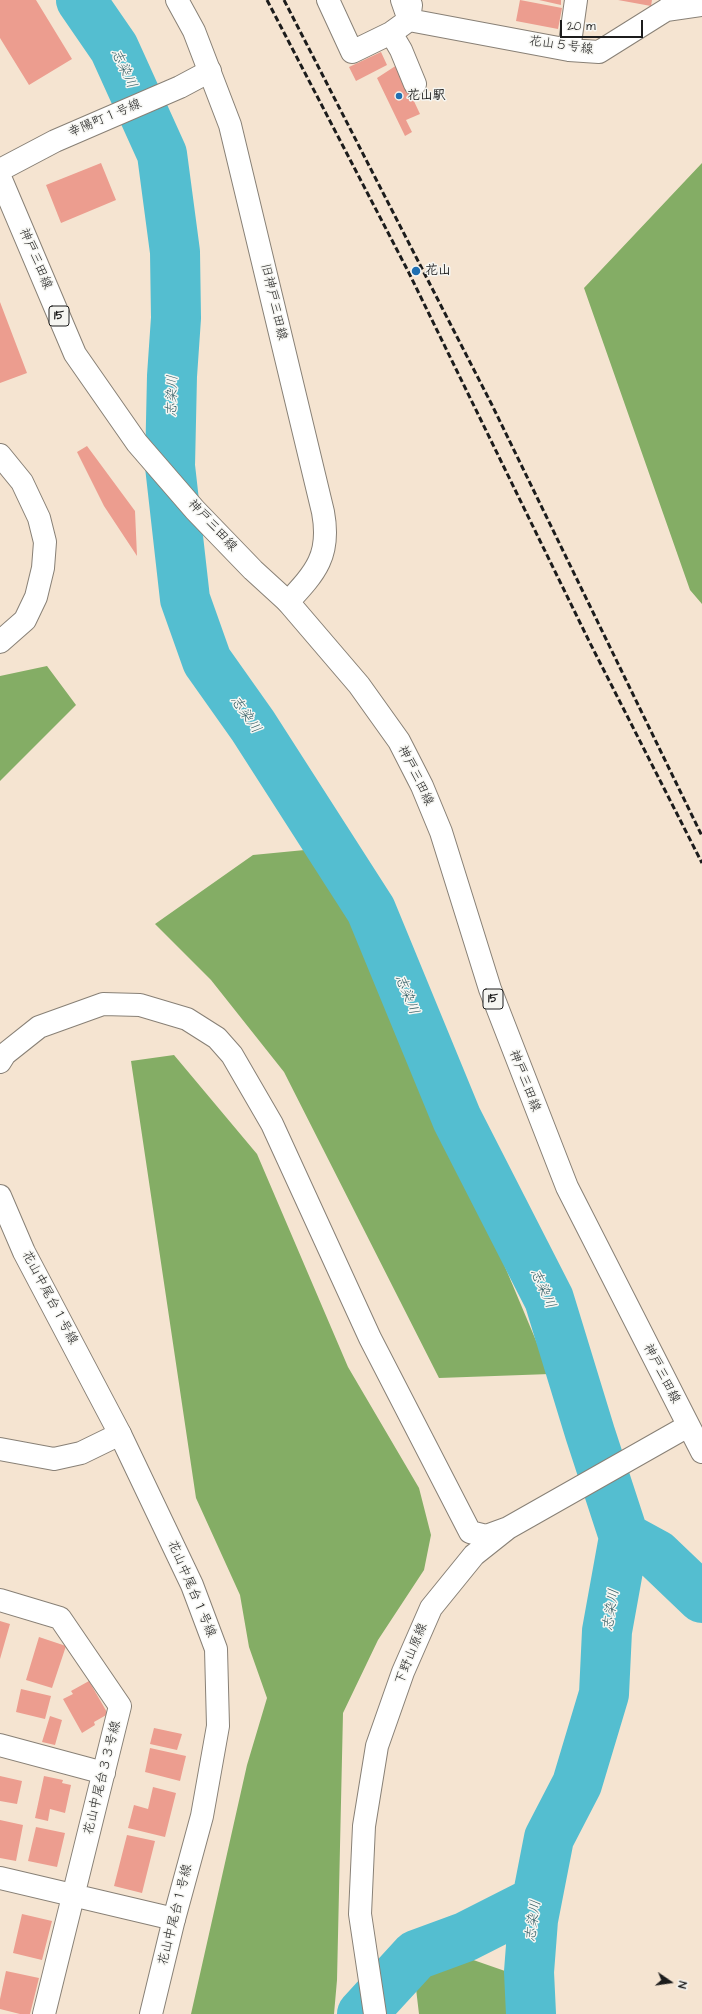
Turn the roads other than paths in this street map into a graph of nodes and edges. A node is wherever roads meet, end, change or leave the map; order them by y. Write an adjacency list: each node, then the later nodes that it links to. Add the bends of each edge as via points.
1 (177, 0): 8 (street, 旧神戸三田線, via 194,31)
2 (328, 0): 6 (street, via 352,52)
3 (576, 0): 7 (street)
4 (702, 6): 7 (street, 花山５号線, via 666,10 599,52)
5 (407, 7): 6 (street); 7 (street, 花山５号線)
6 (391, 33): 9 (street)
7 (569, 50)
8 (210, 71): 10 (street, 幸陽町１号線, via 180,87 55,141); 13 (street, 旧神戸三田線, via 230,125 326,529 319,564)
9 (415, 84)
10 (0, 170)
11 (0, 177): 13 (street, 神戸三田線 / 15, via 75,354 137,443 195,510)
12 (0, 455): 14 (street, via 22,482 39,518 46,542 36,597 25,620)
13 (288, 602): 17 (street, 神戸三田線 / 15, via 368,696 398,742 422,786 442,837 490,989 567,1187)
14 (0, 642)
15 (0, 1062): 21 (street, via 5,1054 39,1027 103,1004 140,1005 188,1019 217,1038 232,1055 272,1124 370,1338 470,1532 486,1536)
16 (0, 1196): 18 (street, 花山中尾台１号線, via 24,1252)
17 (688, 1426): 20 (street, 神戸三田線 / 15); 21 (street, 下野山原線)
18 (120, 1434): 19 (street, via 82,1453 54,1459); 27 (street, 花山中尾台１号線, via 192,1585 216,1649 218,1726 202,1816)
19 (0, 1449)
20 (702, 1452)
21 (508, 1528): 30 (street, 下野山原線, via 474,1555 430,1608 403,1672 377,1746 364,1826 360,1914)
22 (0, 1600): 24 (street, 花山中尾台３３号線, via 60,1618 120,1706)
23 (0, 1745): 24 (street)
24 (104, 1773): 26 (street, 花山中尾台３３号線)
25 (0, 1878): 26 (street)
26 (73, 1896): 27 (street); 28 (street, 花山中尾台３３号線)
27 (174, 1919): 29 (street, 花山中尾台１号線)
28 (44, 2014)
29 (151, 2014)
30 (375, 2014)

